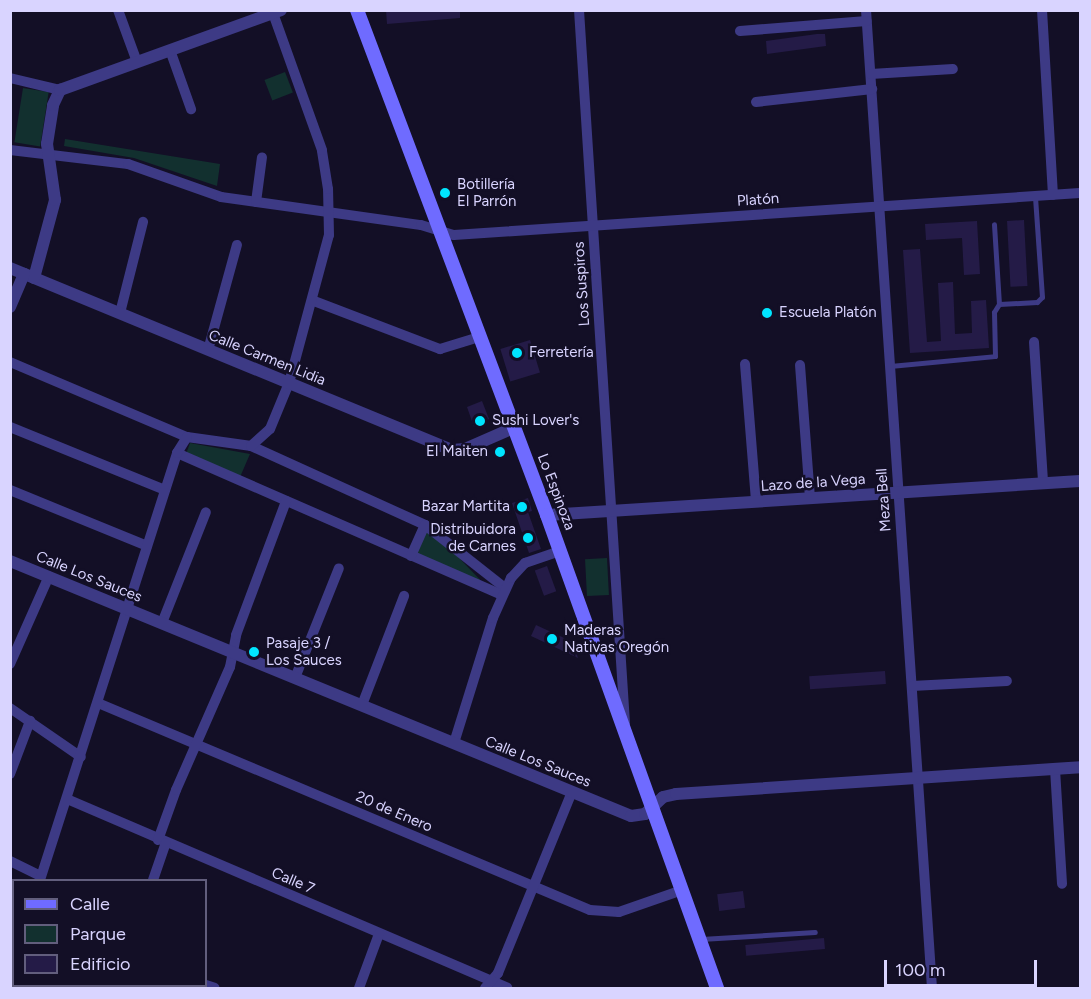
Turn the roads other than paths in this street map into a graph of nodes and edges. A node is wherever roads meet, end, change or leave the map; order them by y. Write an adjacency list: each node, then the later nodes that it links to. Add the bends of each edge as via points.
1 (118, 10): 9 (street)
2 (357, 10): 29 (main road, Lo Espinoza)
3 (579, 10): 28 (street, Los Suspiros)
4 (1042, 10): 21 (street)
5 (277, 12): 8 (street); 25 (street, via 322,150)
6 (867, 16): 7 (street); 11 (street, Meza Bell)
7 (740, 31)
8 (170, 50): 9 (street); 16 (street)
9 (137, 62): 14 (street)
10 (953, 69): 11 (street)
11 (871, 74): 13 (street, Meza Bell)
12 (10, 78): 14 (street)
13 (872, 89): 15 (street); 24 (street, Meza Bell)
14 (60, 90): 18 (street, via 53,105)
15 (756, 102)
16 (192, 110)
17 (10, 150): 18 (street, Platón)
18 (48, 154): 23 (street, Platón, via 136,166 206,193); 32 (street, via 55,195)
19 (262, 157): 23 (street)
20 (1080, 194): 21 (street, Platón)
21 (1053, 195): 22 (street, Platón)
22 (1035, 196): 24 (street, Platón); 34 (lane, via 1042,297 1037,302)
23 (256, 202): 25 (street, Platón)
24 (880, 207): 28 (street, Platón); 43 (street, Meza Bell)
25 (329, 212): 29 (street, Platón); 33 (street, via 328,250)
26 (143, 222): 36 (street)
27 (994, 224): 34 (lane)
28 (593, 226): 29 (street, Platón, via 454,235); 58 (street, Los Suspiros)
29 (439, 231): 37 (main road, Lo Espinoza)
30 (237, 245): 39 (street)
31 (10, 268): 32 (street, Calle Carmen Lidia)
32 (29, 276): 35 (street); 36 (street, Calle Carmen Lidia)
33 (314, 301): 37 (street, via 440,349); 44 (street)
34 (999, 304): 43 (lane, via 994,312 996,353 991,359)
35 (10, 307)
36 (120, 313): 39 (street, Calle Carmen Lidia)
37 (479, 337): 46 (main road, Lo Espinoza)
38 (1034, 342): 51 (street)
39 (208, 350): 44 (street, Calle Carmen Lidia)
40 (10, 362): 47 (street)
41 (745, 364): 57 (street)
42 (800, 365): 55 (street)
43 (890, 366): 54 (street, Meza Bell)
44 (289, 383): 46 (street, Calle Carmen Lidia, via 452,450 465,449); 48 (street, via 270,429)
45 (10, 427): 53 (street)
46 (513, 428): 60 (main road, Lo Espinoza)
47 (187, 437): 48 (street); 49 (street)
48 (250, 446): 61 (street)
49 (177, 453): 53 (street); 56 (street)
50 (1080, 481): 51 (street, Lazo de la Vega)
51 (1043, 483): 54 (street, Lazo de la Vega)
52 (10, 490): 62 (street)
53 (165, 490): 62 (street)
54 (899, 492): 55 (street, Lazo de la Vega); 76 (street, Meza Bell)
55 (810, 498): 57 (street, Lazo de la Vega)
56 (286, 501): 64 (street); 72 (street)
57 (756, 501): 58 (street, Lazo de la Vega)
58 (611, 511): 60 (street, Lazo de la Vega); 81 (street, Los Suspiros)
59 (206, 512): 71 (street)
60 (547, 515): 63 (main road, Lo Espinoza)
61 (425, 525): 64 (street); 68 (street)
62 (147, 546): 70 (street)
63 (560, 551): 68 (street, via 520,566); 81 (main road, Lo Espinoza)
64 (411, 556): 68 (street)
65 (10, 561): 67 (street, Calle Los Sauces)
66 (339, 567): 74 (street)
67 (49, 576): 70 (street, Calle Los Sauces); 73 (street)
68 (504, 592): 82 (street)
69 (404, 596): 78 (street)
70 (127, 609): 71 (street, Calle Los Sauces); 77 (street)
71 (162, 623): 72 (street, Calle Los Sauces)
72 (232, 652): 74 (street, Calle Los Sauces); 83 (street, via 230,667)
73 (10, 664)
74 (294, 678): 78 (street, Calle Los Sauces)
75 (1007, 681): 76 (street)
76 (912, 686): 88 (street, Meza Bell)
77 (98, 703): 83 (street, 20 de Enero); 84 (street)
78 (362, 705): 82 (street, Calle Los Sauces)
79 (10, 708): 80 (street)
80 (30, 721): 84 (street); 87 (street)
81 (626, 736): 91 (main road, Lo Espinoza)
82 (454, 743): 89 (street, Calle Los Sauces)
83 (195, 744): 92 (street); 97 (street, 20 de Enero)
84 (81, 757): 90 (street)
85 (1080, 767): 86 (street, Calle Los Sauces)
86 (1055, 769): 88 (street, Calle Los Sauces); 96 (street)
87 (10, 774)
88 (918, 778): 91 (street, Calle Los Sauces, via 676,794 663,797); 106 (street, Meza Bell)
89 (572, 792): 91 (street, Calle Los Sauces, via 631,816 642,816); 97 (street)
90 (67, 799): 92 (street, Calle 7); 94 (street)
91 (652, 808): 98 (main road, Lo Espinoza)
92 (162, 842): 95 (street); 100 (street, Calle 7)
93 (10, 861): 94 (street)
94 (40, 878)
95 (153, 879)
96 (1062, 884)
97 (534, 886): 98 (street, 20 de Enero, via 605,913); 102 (street, via 498,973)
98 (682, 890): 101 (main road, Lo Espinoza)
99 (815, 932): 101 (lane)
100 (379, 934): 102 (street, Calle 7); 103 (street)
101 (699, 939): 105 (main road, Lo Espinoza)
102 (488, 985): 104 (street, Calle 7)
103 (359, 988)
104 (507, 988)
105 (717, 988)
106 (932, 988)

